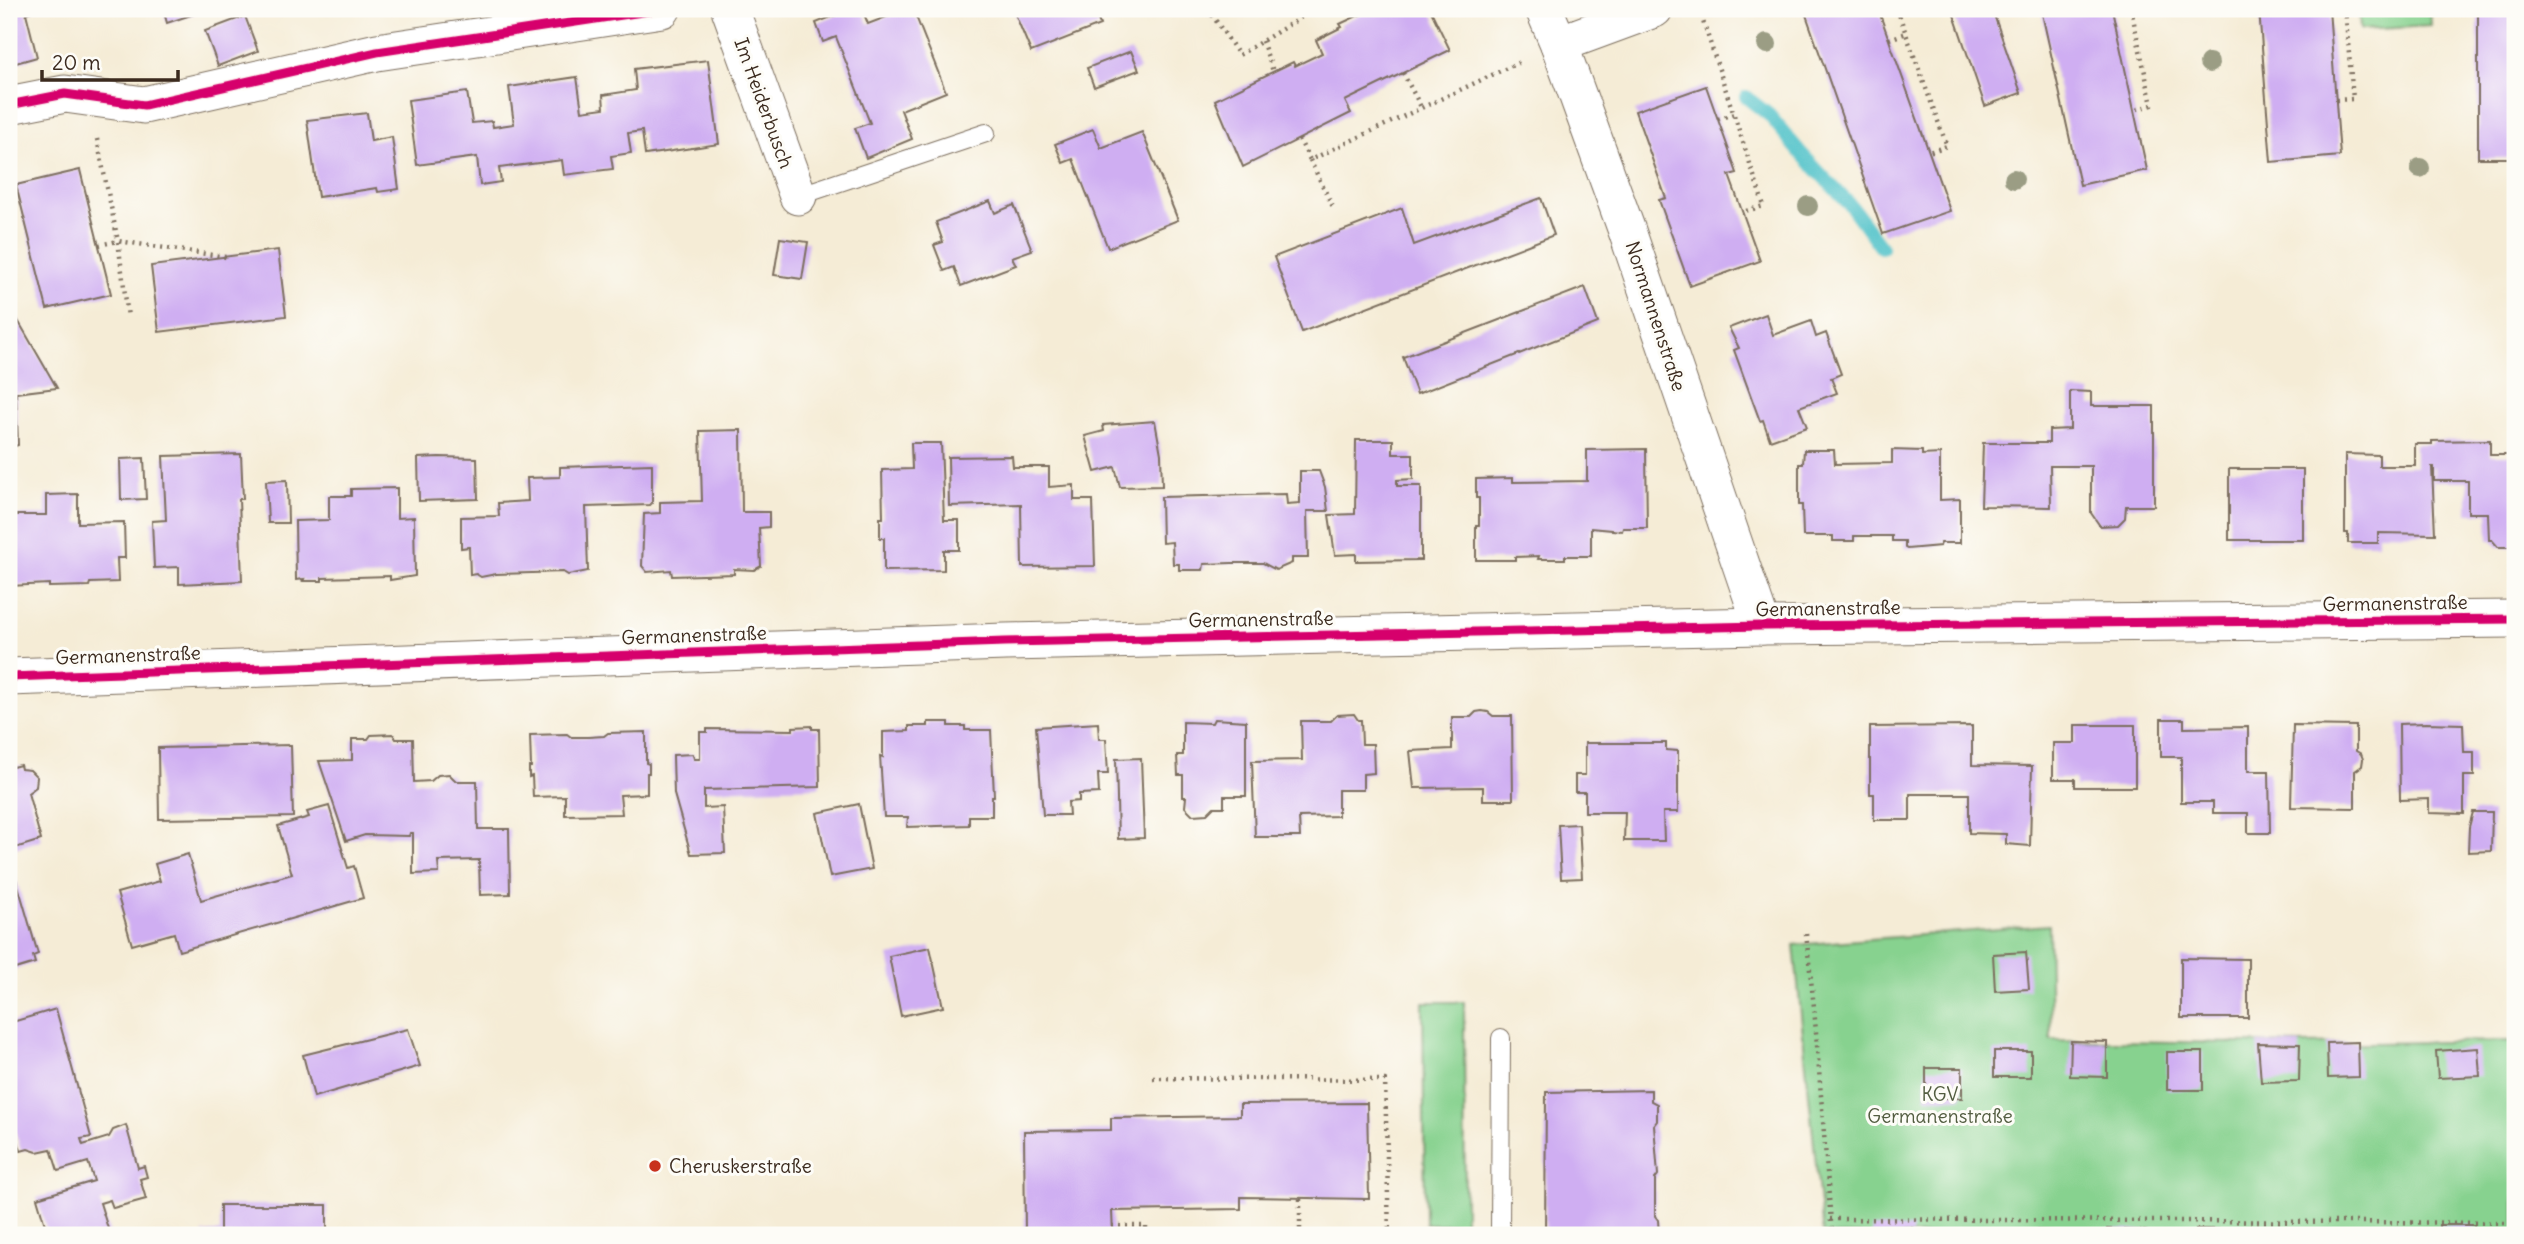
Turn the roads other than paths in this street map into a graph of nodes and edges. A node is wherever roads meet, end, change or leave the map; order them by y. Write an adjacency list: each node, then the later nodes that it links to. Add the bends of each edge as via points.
1 (662, 9): 6 (street, via 377,52 144,105 65,94)
2 (730, 9): 8 (street, Im Heiderbusch)
3 (1544, 9): 5 (street, Normannenstraße)
4 (1654, 9): 5 (street)
5 (1559, 44): 10 (street, Normannenstraße)
6 (9, 105)
7 (986, 133): 8 (lane)
8 (797, 196)
9 (2515, 619): 10 (street, Germanenstraße)
10 (1762, 626): 11 (street, Germanenstraße, via 1005,642)
11 (9, 677)
12 (1501, 1038): 13 (lane)
13 (1500, 1235)

